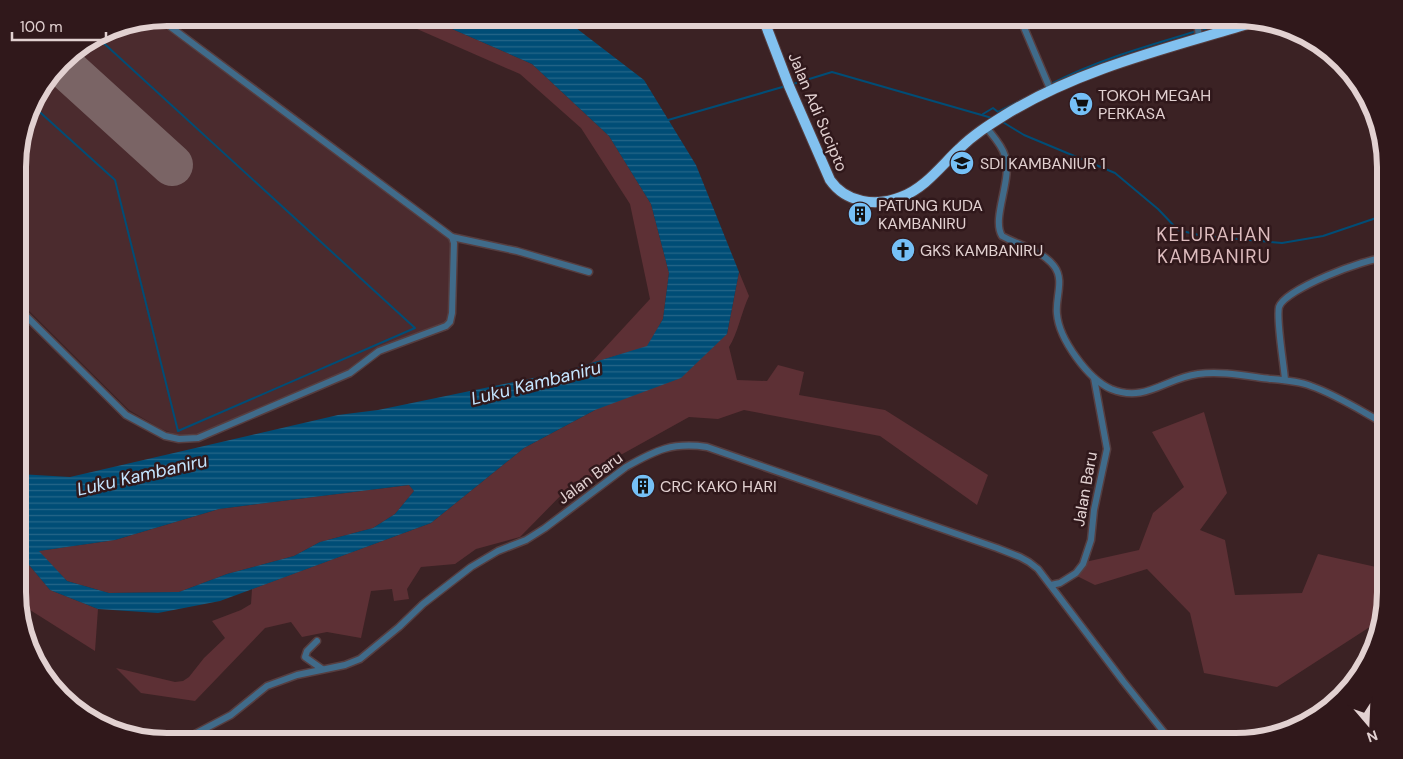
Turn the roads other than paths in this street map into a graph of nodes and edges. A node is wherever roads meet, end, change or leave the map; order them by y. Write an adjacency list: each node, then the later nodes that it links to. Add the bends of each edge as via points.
1 (169, 26): 9 (street)
2 (767, 26): 8 (highway, Jalan Adi Sucipto, via 830,180 844,195 862,202 886,201 913,192)
3 (1023, 26): 7 (street)
4 (1198, 26): 6 (street)
5 (1235, 26): 6 (highway)
6 (1198, 34): 7 (highway)
7 (1049, 87): 8 (highway)
8 (988, 125): 13 (street, via 1005,156 1008,170 999,232 1045,257 1054,266 1060,283 1056,314 1060,328 1069,346)
9 (452, 238): 11 (street, via 517,251); 12 (street, via 452,313 446,326 378,351 350,373 198,438 165,436 126,415)
10 (1377, 259): 14 (street, via 1350,266 1291,294 1282,302 1278,314)
11 (589, 272)
12 (27, 317)
13 (1094, 378): 14 (street, via 1109,388 1131,394 1199,374); 16 (street, Jalan Baru, via 1107,450 1090,540 1076,573)
14 (1285, 380): 15 (street, via 1331,394)
15 (1377, 420)
16 (1051, 586): 18 (street, Jalan Baru, via 1030,562 997,548 707,447 674,445 626,467 545,528 471,567 360,659); 19 (street, Jalan Baru)
17 (317, 642): 18 (street, via 304,656)
18 (322, 669): 20 (street, Jalan Baru, via 266,686 220,722)
19 (1163, 732)
20 (196, 733)

